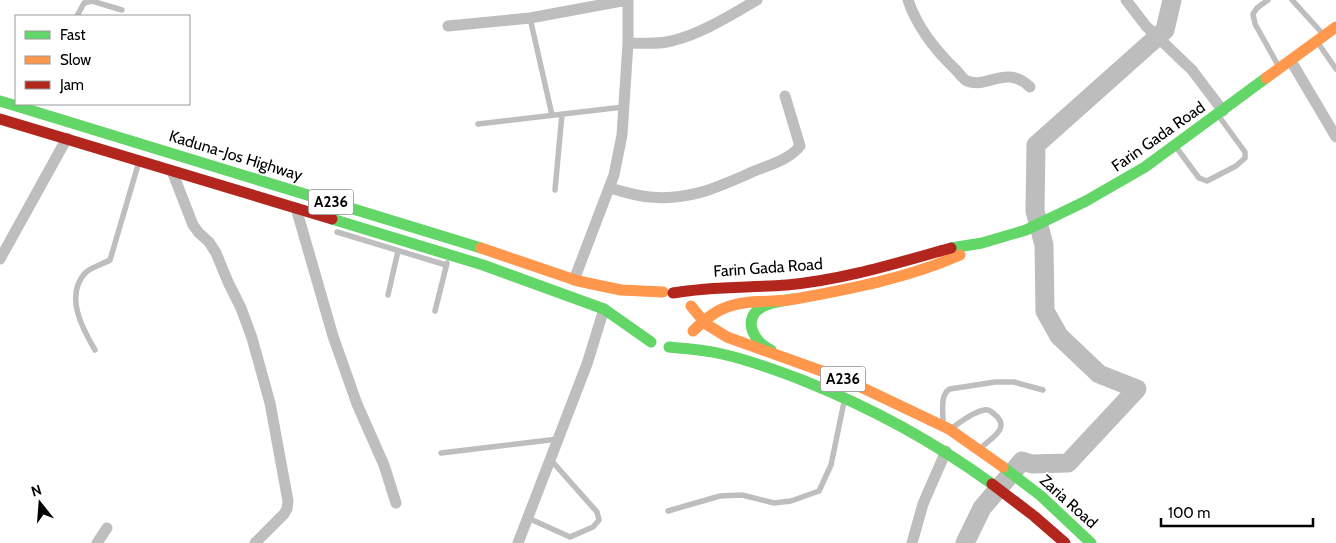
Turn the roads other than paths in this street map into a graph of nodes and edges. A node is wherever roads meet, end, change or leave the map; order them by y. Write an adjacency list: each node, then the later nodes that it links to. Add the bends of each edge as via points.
1 (628, 0): 9 (street); 13 (street)
2 (756, 0): 13 (street, via 675,40)
3 (908, 0): 17 (street, via 921,29 967,80 978,82 1010,77 1023,81)
4 (1126, 0): 23 (street, via 1146,26 1192,70)
5 (1268, 0): 15 (lane, via 1253,14)
6 (1292, 0): 12 (lane)
7 (122, 10): 8 (lane, via 88,1)
8 (77, 15)
9 (530, 18): 10 (street); 25 (lane)
10 (448, 26)
11 (1336, 27): 12 (main road, Farin Gada Road)
12 (1320, 39): 14 (main road, Farin Gada Road); 16 (lane)
13 (628, 43): 22 (street)
14 (1291, 61): 15 (main road, Farin Gada Road); 28 (street)
15 (1280, 69): 23 (main road, Farin Gada Road)
16 (1336, 69)
17 (1030, 88)
18 (785, 96): 33 (street, via 800,146 782,160 691,196 648,197)
19 (0, 101): 20 (main road, Kaduna-Jos Highway / A236)
20 (15, 104)
21 (30, 107): 41 (main road, Kaduna-Jos Highway / A236, via 498,253)
22 (623, 107): 24 (lane); 33 (street, via 622,135)
23 (1220, 113): 30 (main road, Farin Gada Road); 30 (lane, via 1245,152 1245,158 1236,166 1207,181 1199,178)
24 (562, 114): 25 (lane); 34 (lane)
25 (552, 115): 27 (lane)
26 (0, 119): 29 (main road, Kaduna-Jos Highway / A236)
27 (478, 124)
28 (1336, 137)
29 (66, 138): 31 (main road, Kaduna-Jos Highway / A236); 39 (street)
30 (1175, 145): 37 (main road, Farin Gada Road, via 1145,167 1055,217 1026,230)
31 (140, 161): 32 (main road, Kaduna-Jos Highway / A236); 54 (lane, via 110,260 87,271 77,284 75,303 82,329)
32 (172, 171): 35 (main road, Kaduna-Jos Highway / A236); 69 (street, via 193,225 209,242 242,308 270,403 288,501 284,514)
33 (609, 188): 41 (street)
34 (555, 190)
35 (301, 217): 40 (main road, Kaduna-Jos Highway / A236); 64 (street, via 333,336)
36 (326, 228): 38 (lane)
37 (982, 243): 42 (main road, Farin Gada Road, via 826,280); 44 (main road, Farin Gada Road, via 950,260 912,272)
38 (398, 251): 40 (lane); 43 (lane)
39 (0, 259)
40 (447, 260): 47 (main road, Kaduna-Jos Highway / A236); 48 (lane)
41 (574, 280): 42 (main road, Kaduna-Jos Highway / A236, via 621,290)
42 (668, 292): 45 (main road, via 650,298); 46 (main road, A236, via 682,296)
43 (388, 296)
44 (793, 299): 50 (main road, Farin Gada Road, via 736,305); 55 (main road, A236, via 763,306 752,320 755,339)
45 (644, 306)
46 (691, 306): 50 (main road, A236); 51 (main road, via 695,320)
47 (604, 310): 52 (main road, Kaduna-Jos Highway / A236); 59 (street)
48 (435, 311)
49 (640, 318): 52 (main road, via 641,328)
50 (703, 320): 51 (main road, Farin Gada Road); 55 (main road, A236, via 727,337)
51 (693, 332): 53 (main road, Farin Gada Road, via 679,345)
52 (651, 342): 53 (main road, A236)
53 (669, 348): 57 (main road, A236, via 737,358)
54 (95, 350)
55 (780, 355): 58 (main road, A236, via 844,379)
56 (1044, 390): 58 (lane, via 1014,382 950,388 944,395)
57 (845, 398): 61 (main road, A236, via 909,428); 65 (lane, via 831,465 819,492 774,503 742,495 720,496)
58 (946, 428): 60 (main road, A236); 60 (lane, via 979,411 992,411 1002,425)
59 (558, 439): 62 (lane); 63 (street)
60 (979, 449): 73 (main road, Zaria Road / A236, via 1058,511)
61 (946, 451): 71 (street); 72 (main road, A236, via 981,474)
62 (441, 453)
63 (550, 459): 66 (street); 66 (lane, via 598,512 599,520 570,537)
64 (396, 503)
65 (668, 511)
66 (528, 518): 70 (street)
67 (107, 528): 68 (street)
68 (97, 543)
69 (255, 543)
70 (518, 543)
71 (912, 543)
72 (1065, 543)
73 (1092, 543)

